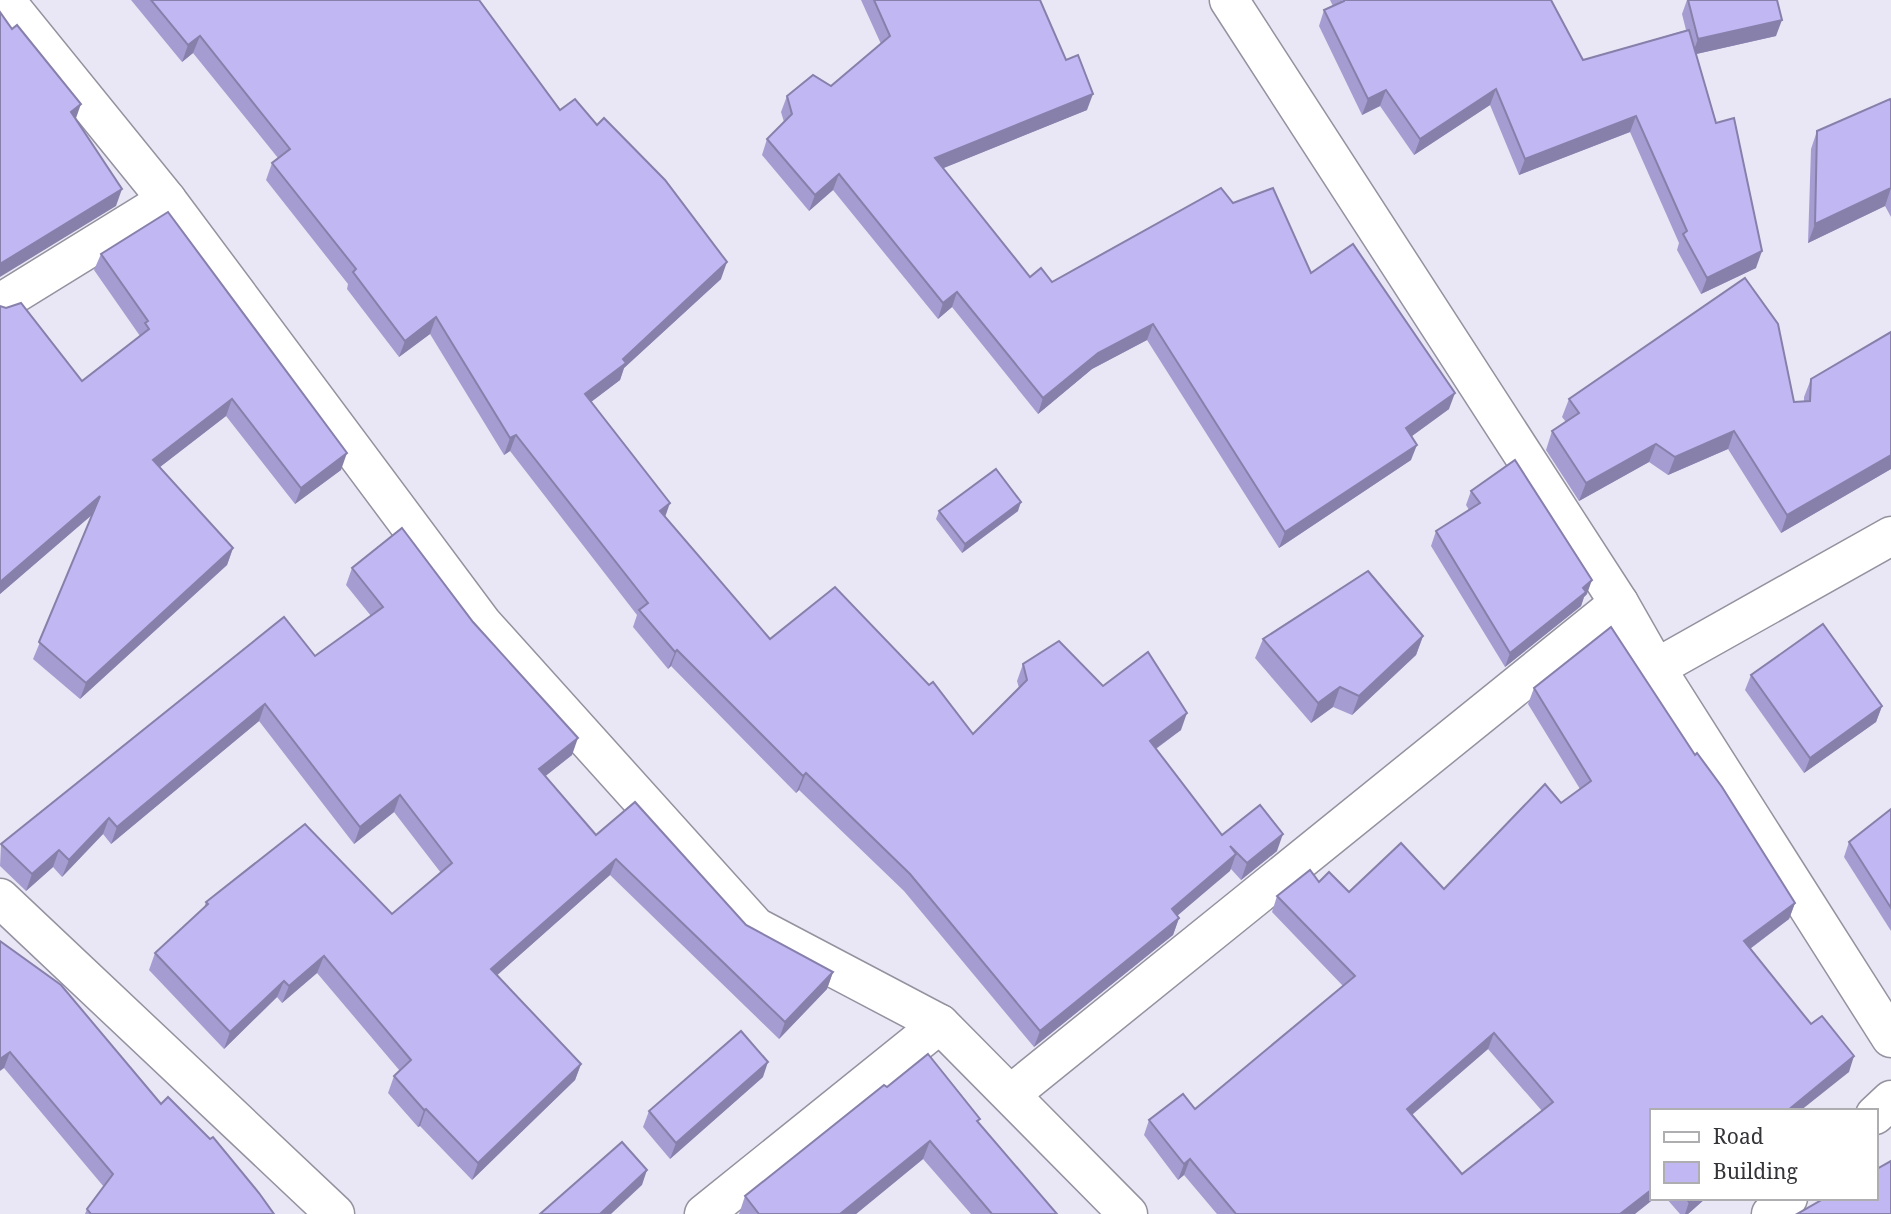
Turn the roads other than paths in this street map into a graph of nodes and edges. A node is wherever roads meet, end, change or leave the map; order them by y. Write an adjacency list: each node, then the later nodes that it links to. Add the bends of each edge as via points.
1 (5, 0): 3 (street)
2 (1229, 0): 6 (street)
3 (167, 200): 4 (street); 9 (street, via 482,624 756,928)
4 (0, 303)
5 (1891, 536): 7 (street)
6 (1619, 603): 7 (street); 11 (street)
7 (1656, 668): 10 (street)
8 (0, 898): 15 (street)
9 (940, 1024): 11 (street); 16 (street)
10 (1891, 1038)
11 (1011, 1094): 17 (street)
12 (1891, 1100): 13 (street)
13 (1877, 1113)
14 (1786, 1200): 18 (street)
15 (335, 1214)
16 (704, 1214)
17 (1128, 1214)
18 (1771, 1214)

